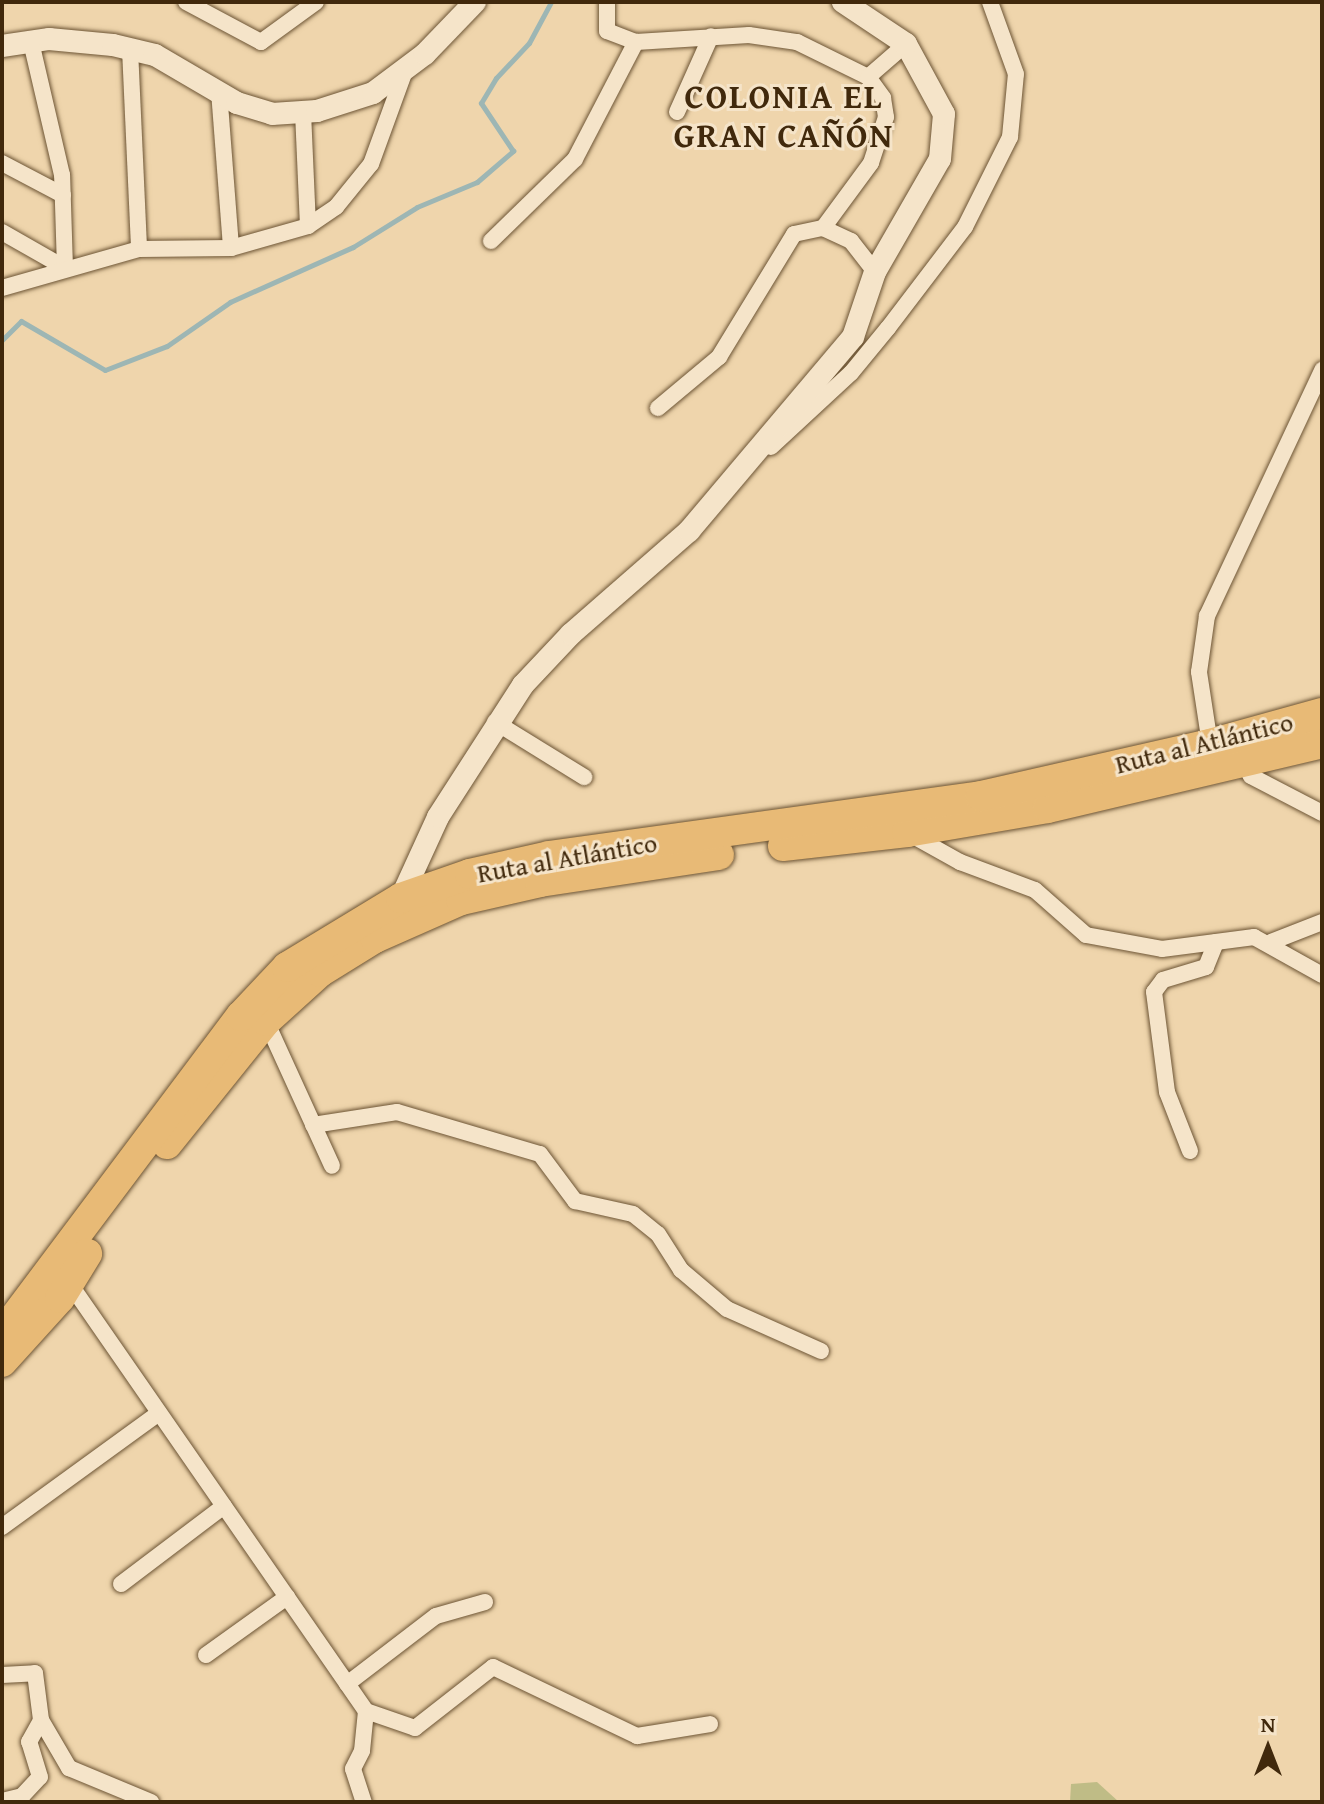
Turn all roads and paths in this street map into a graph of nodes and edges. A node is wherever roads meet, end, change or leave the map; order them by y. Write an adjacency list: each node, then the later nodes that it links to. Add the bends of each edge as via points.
1 (186, 2): 2 (street, via 261,42)
2 (316, 2)
3 (475, 2): 14 (street)
4 (607, 2): 10 (street, via 607,31)
5 (843, 2): 7 (street)
6 (990, 2): 32 (street, via 1016,74 1010,137 965,227 851,373)
7 (868, 8): 11 (street)
8 (711, 36): 10 (street); 15 (street, via 797,42); 18 (street)
9 (31, 42): 12 (street); 13 (street, via 49,39); 20 (street, via 49,105)
10 (636, 42): 24 (street, via 575,159)
11 (906, 44): 15 (street); 28 (street, via 944,114 940,159)
12 (2, 46)
13 (130, 49): 16 (street, via 155,55); 26 (street)
14 (406, 68): 17 (street, via 373,93); 21 (street, via 371,164 336,207)
15 (868, 77): 22 (street, via 883,98 886,117 871,163)
16 (219, 91): 17 (street, via 272,114); 25 (street)
17 (303, 112): 21 (street)
18 (677, 112)
19 (2, 163): 20 (street)
20 (63, 195): 27 (street)
21 (308, 226): 25 (street)
22 (823, 228): 28 (street, via 851,241); 31 (street, via 794,234 719,357)
23 (2, 232): 27 (street)
24 (491, 241)
25 (231, 248): 26 (street)
26 (139, 249): 27 (street)
27 (65, 268): 29 (street)
28 (875, 272): 32 (street, via 853,337)
29 (2, 288)
30 (1322, 370): 36 (street, via 1207,616 1199,672)
31 (658, 408)
32 (737, 478): 34 (street, via 689,531 571,634)
33 (1322, 713): 36 (highway, Ruta al Atlántico)
34 (495, 722): 38 (street); 41 (street, via 415,859)
35 (1322, 743): 37 (highway, Ruta al Atlántico)
36 (1210, 744): 41 (highway, Ruta al Atlántico, via 981,796 549,856 470,874)
37 (1244, 764): 39 (street, via 1251,776); 40 (highway, Ruta al Atlántico)
38 (584, 777)
39 (1322, 813)
40 (907, 832): 43 (street, via 960,862 1035,890 1086,935 1162,949); 46 (highway, Ruta al Atlántico, via 615,870 461,900 375,938 320,972)
41 (401, 898): 51 (highway, Ruta al Atlántico, via 287,967 241,1016)
42 (1322, 922): 44 (street)
43 (1216, 942): 44 (street, via 1237,936); 48 (street, via 1206,967 1163,980 1154,992 1167,1092)
44 (1271, 942): 45 (street, via 1295,963)
45 (1322, 975)
46 (266, 1021): 47 (street); 50 (highway, Ruta al Atlántico)
47 (313, 1125): 49 (street); 52 (street, via 397,1112 540,1154 575,1201 633,1214 658,1234 681,1270 727,1309)
48 (1190, 1151)
49 (332, 1166)
50 (67, 1280): 53 (highway, Ruta al Atlántico, via 60,1298); 54 (street)
51 (2, 1334)
52 (821, 1351)
53 (2, 1362)
54 (159, 1413): 55 (street); 56 (street)
55 (224, 1506): 57 (street); 58 (street)
56 (2, 1527)
57 (121, 1584)
58 (287, 1597): 60 (street); 62 (street)
59 (485, 1602): 62 (street, via 436,1616)
60 (206, 1655)
61 (2, 1675): 64 (street, via 35,1673)
62 (347, 1684): 63 (street)
63 (366, 1711): 65 (street, via 415,1728 493,1667 637,1736); 68 (street, via 362,1751 353,1769)
64 (41, 1720): 66 (street, via 29,1742 40,1777 22,1796); 67 (street, via 69,1768)
65 (710, 1724)
66 (2, 1801)
67 (151, 1802)
68 (364, 1802)

